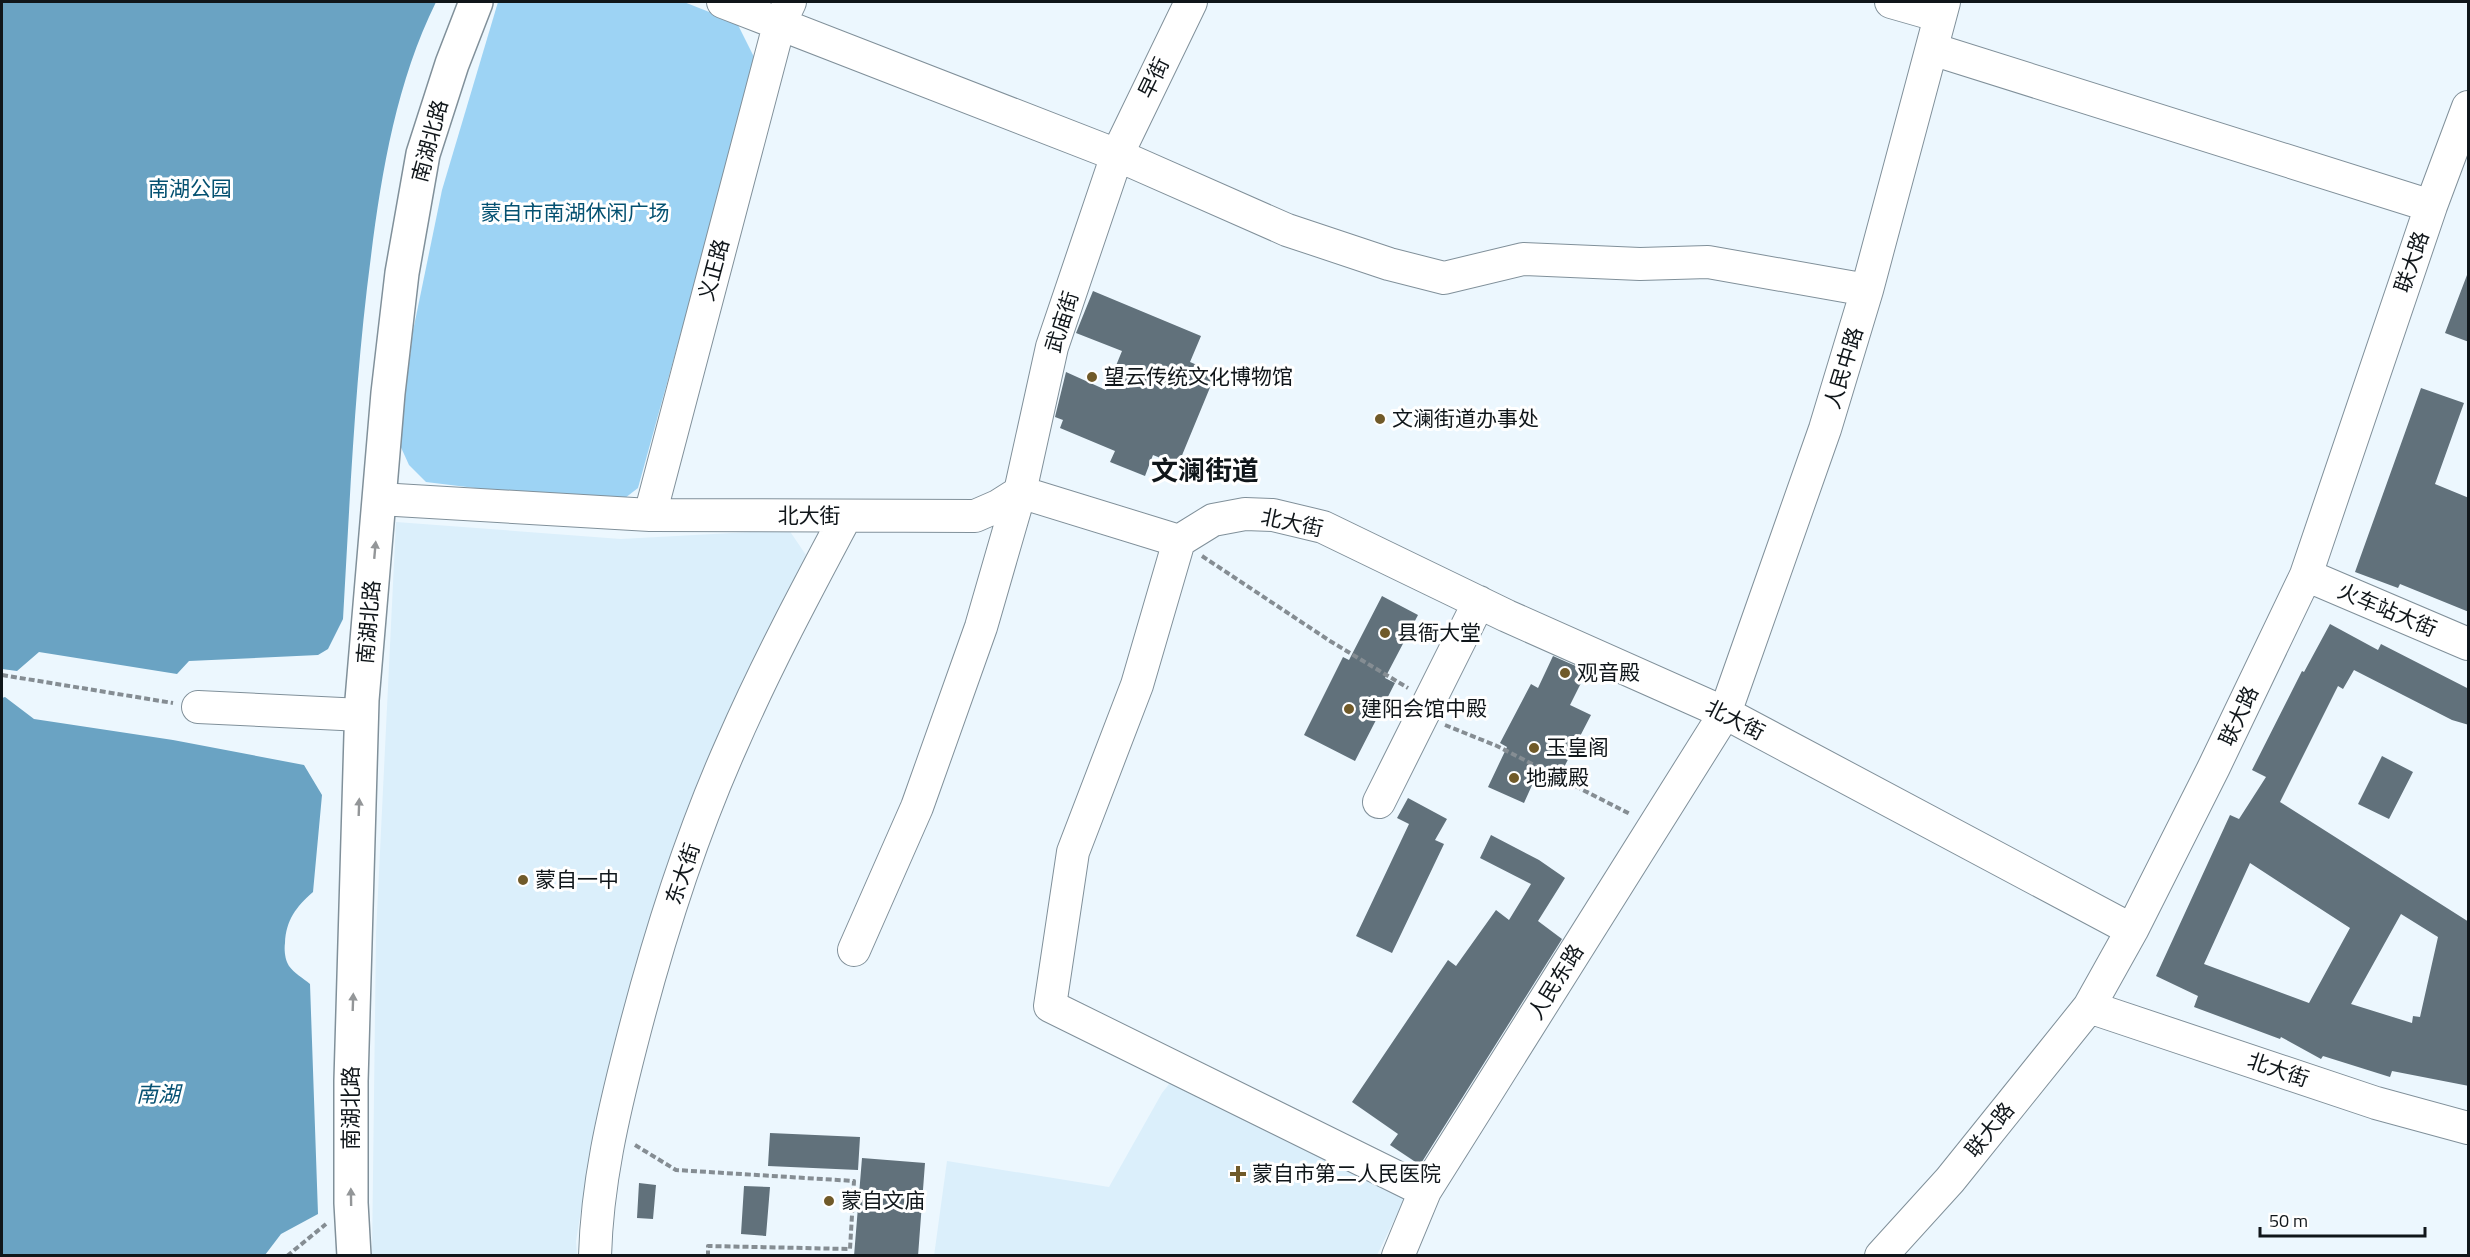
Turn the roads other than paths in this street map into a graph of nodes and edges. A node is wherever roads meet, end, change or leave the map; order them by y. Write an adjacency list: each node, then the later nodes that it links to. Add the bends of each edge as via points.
1 (476, 2): 13 (main road, 南湖北路, via 423,154 402,273)
2 (723, 2): 6 (street)
3 (1191, 2): 9 (street, 早街)
4 (1891, 2): 5 (street)
5 (1942, 9): 7 (street, 人民中路)
6 (785, 13): 9 (street); 14 (street, 义正路)
7 (1932, 49): 10 (street); 11 (street, 人民中路)
8 (2469, 107): 10 (street, 联大路)
9 (1117, 155): 11 (street, via 1287,230 1444,278 1523,259 1640,264 1708,262); 12 (street, 武庙街, via 1052,347)
10 (2431, 206): 17 (street, 联大路)
11 (1867, 290): 21 (street, 人民中路, via 1826,429)
12 (1020, 492): 15 (street, 北大街, via 975,516); 16 (street); 25 (street, 武庙街, via 981,627 917,807)
13 (379, 499): 14 (street, 北大街); 22 (main road, 南湖北路, one-way to 13)
14 (650, 515): 15 (street, 北大街)
15 (846, 516): 30 (street, 东大街, via 732,745 684,866 612,1119 596,1222)
16 (1179, 541): 18 (street, 北大街, via 1213,520 1245,514 1273,515 1323,527); 28 (street, via 1137,686 1073,852 1050,1005)
17 (2306, 575): 19 (street, 火车站大街); 24 (street, 联大路)
18 (1479, 602): 21 (street, 北大街); 23 (street)
19 (2469, 644)
20 (198, 707): 22 (street)
21 (1725, 713): 24 (street, 北大街); 28 (street, 人民东路)
22 (362, 715): 29 (main road, 南湖北路, one-way to 22, via 351,1081)
23 (1379, 802)
24 (2132, 930): 26 (street, 联大路)
25 (854, 950)
26 (2089, 1007): 27 (street, 北大街, via 2376,1103); 32 (street, 联大路, via 1950,1180)
27 (2469, 1128)
28 (1425, 1191): 31 (street, 人民东路)
29 (354, 1256)
30 (595, 1256)
31 (1398, 1256)
32 (1881, 1256)

